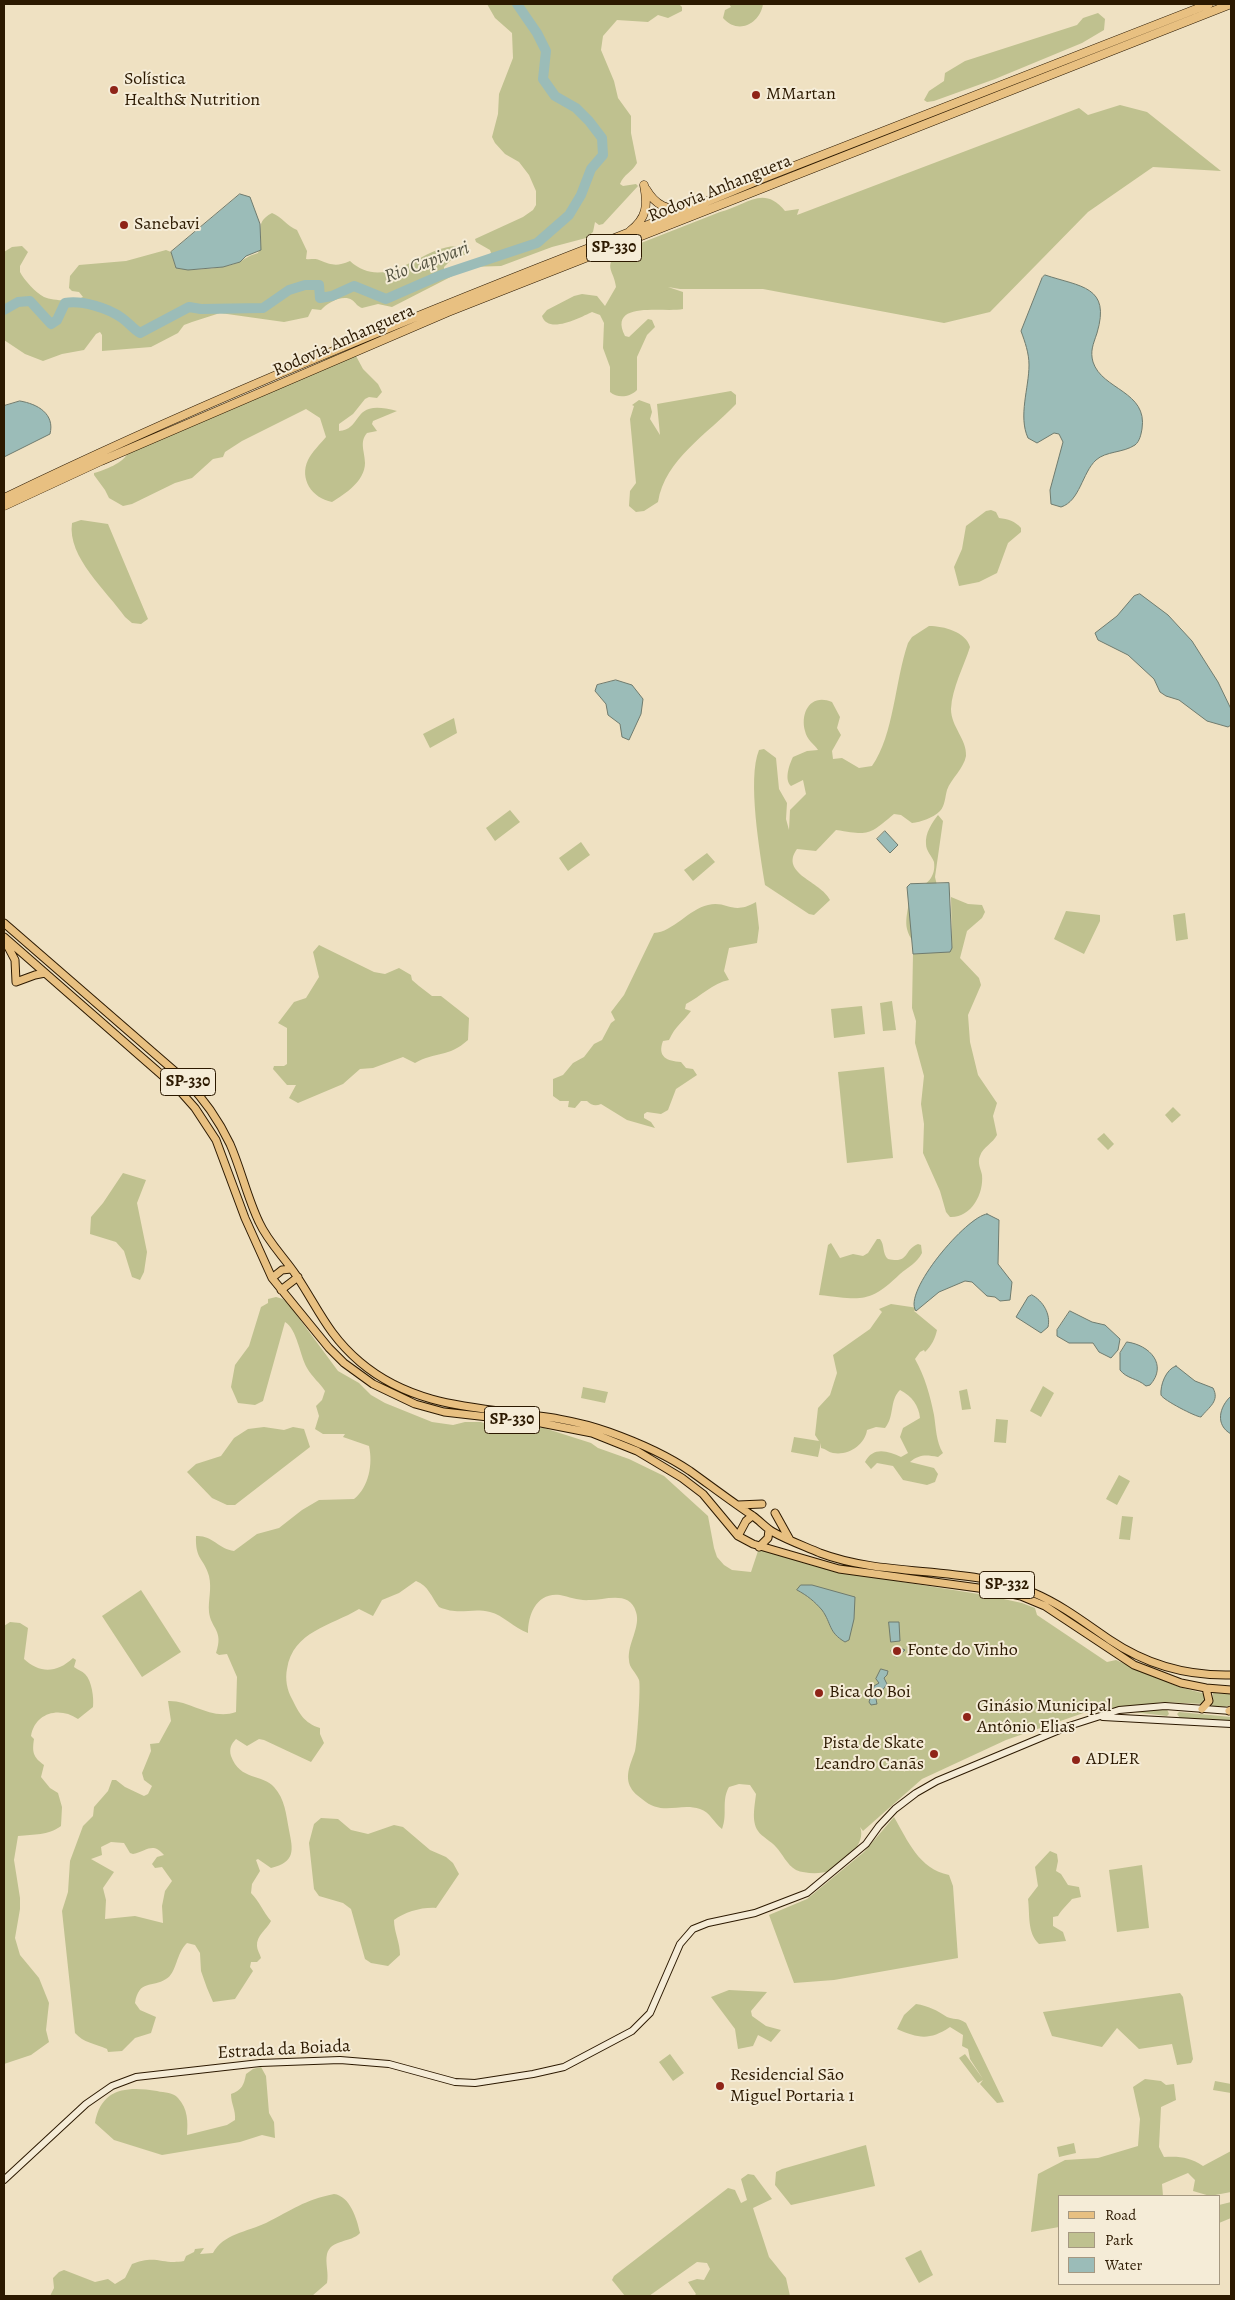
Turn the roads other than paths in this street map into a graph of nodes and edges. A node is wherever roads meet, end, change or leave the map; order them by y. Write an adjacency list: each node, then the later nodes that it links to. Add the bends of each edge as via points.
1 (1209, 4): 3 (highway, Rodovia Anhanguera / SP-330, via 761,179)
2 (1231, 4): 6 (highway, Rodovia Anhanguera / SP-330, via 448,312)
3 (690, 210): 4 (highway, Rodovia Anhanguera / SP-330); 4 (highway, via 663,207 656,203 644,185 647,202 644,215)
4 (622, 236): 5 (highway, Rodovia Anhanguera / SP-330, via 344,347 98,453)
5 (4, 498)
6 (4, 506)
7 (4, 923): 10 (main road, SP-330, via 200,1096 231,1146 258,1221)
8 (4, 938): 9 (main road, SP-330); 9 (main road, via 14,960 16,982)
9 (45, 973): 12 (main road, SP-330, via 179,1090 195,1108 223,1155 245,1218)
10 (291, 1269): 11 (main road, SP-330); 12 (main road, via 282,1270)
11 (298, 1277): 13 (main road); 15 (main road, SP-330, via 338,1341 367,1369 400,1389 449,1405 560,1418 593,1426 641,1444 688,1470)
12 (272, 1278): 13 (main road, SP-330)
13 (281, 1290): 19 (main road, SP-330, via 344,1363 373,1384 415,1404 444,1412 566,1427 615,1441 660,1463 689,1483)
14 (762, 1504): 15 (main road)
15 (735, 1505): 17 (main road, SP-330)
16 (775, 1513): 20 (main road)
17 (752, 1516): 18 (main road); 19 (main road)
18 (769, 1530): 20 (main road, SP-332); 21 (main road, via 768,1538)
19 (738, 1536): 21 (main road)
20 (790, 1540): 22 (main road, SP-332, via 841,1560 962,1576 1023,1589 1064,1608 1112,1642 1151,1663 1190,1673)
21 (759, 1547): 23 (main road, SP-332, via 840,1569 1021,1596 1045,1606 1134,1666)
22 (1231, 1675)
23 (1206, 1688): 24 (main road, SP-332); 26 (main road, via 1209,1701)
24 (1231, 1690)
25 (1171, 1706): 26 (main road, Estrada da Boiada); 28 (main road, Estrada da Boiada, via 1119,1710); 29 (main road)
26 (1202, 1709): 27 (main road, Estrada da Boiada)
27 (1231, 1711)
28 (1099, 1716): 29 (main road); 31 (main road, Estrada da Boiada, via 953,1774 916,1793 895,1809 866,1844 807,1893 755,1913 708,1922 693,1929 680,1944 641,2024 564,2066 475,2083 455,2082 390,2064 340,2060 260,2063 136,2076 112,2086 86,2104)
29 (1170, 1720): 30 (main road)
30 (1231, 1724)
31 (4, 2180)

